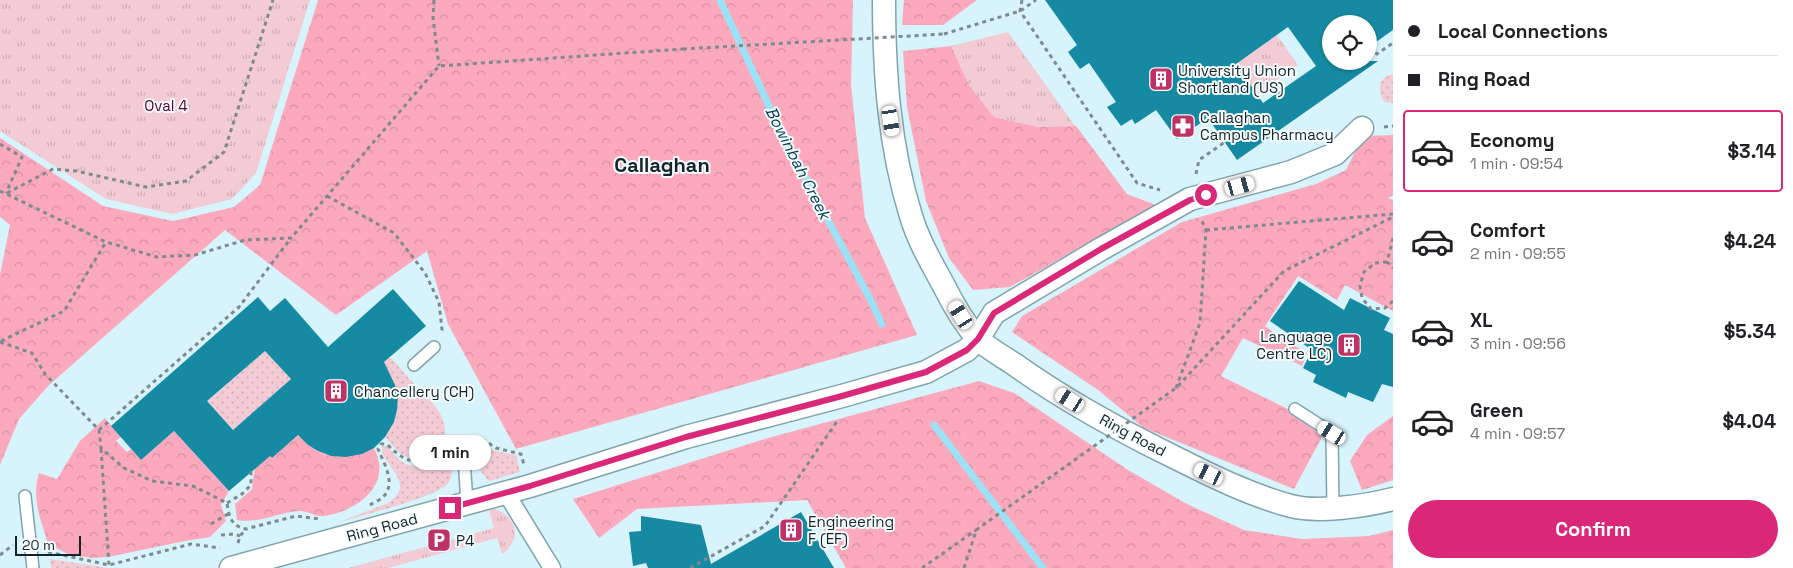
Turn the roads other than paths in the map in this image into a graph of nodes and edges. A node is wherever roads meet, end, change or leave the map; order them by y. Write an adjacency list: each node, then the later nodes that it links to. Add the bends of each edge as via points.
1 (884, 0): 3 (street, via 884,55 891,121 911,217 942,282)
2 (1362, 128): 3 (street, via 1335,154 1291,172 1190,200 994,313)
3 (978, 339): 8 (street, Ring Road, via 967,350 926,372 686,437); 12 (street, Ring Road, via 1084,409 1224,482 1293,507)
4 (434, 347): 5 (lane)
5 (414, 365)
6 (1295, 409): 12 (lane, via 1332,433)
7 (463, 442): 11 (lane)
8 (506, 493): 11 (street, Ring Road); 15 (street)
9 (25, 496): 13 (lane)
10 (1393, 499): 12 (street, Ring Road)
11 (467, 504): 14 (street, Ring Road)
12 (1333, 509)
13 (33, 568)
14 (231, 568)
15 (552, 568)

